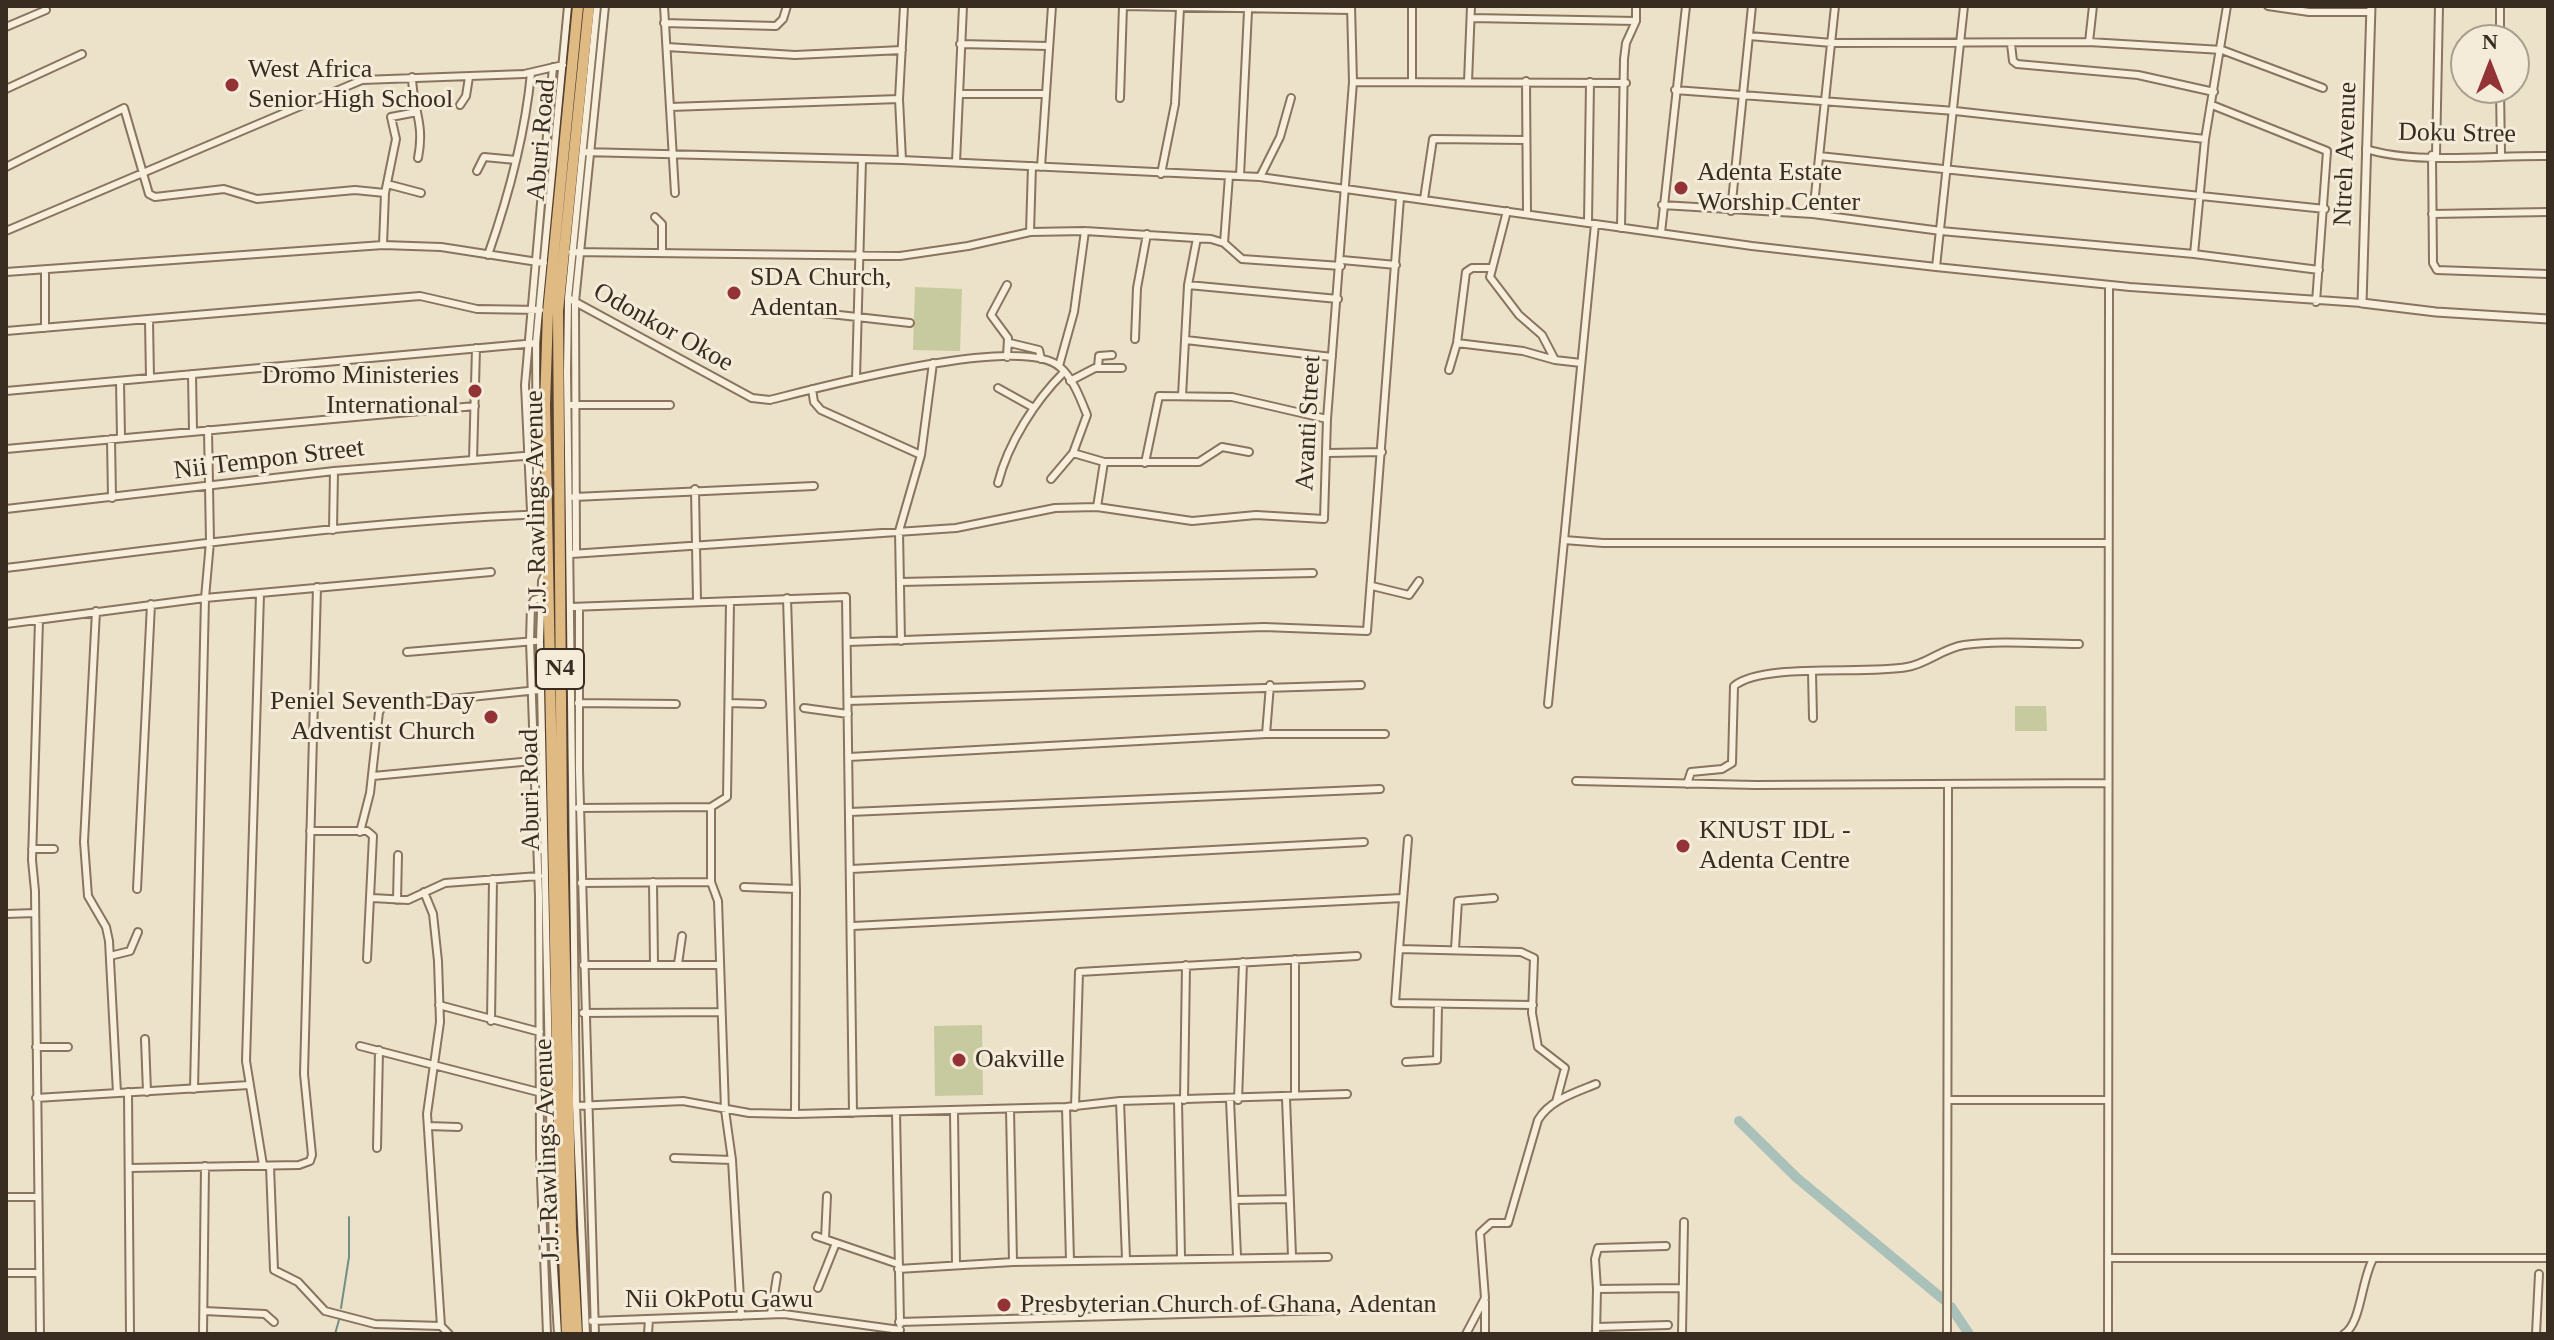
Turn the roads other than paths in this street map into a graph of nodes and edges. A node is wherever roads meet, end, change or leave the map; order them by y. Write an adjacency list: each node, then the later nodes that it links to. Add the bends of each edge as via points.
1 (568, 6): 44 (street)
2 (578, 6): 44 (highway, Aburi Road / N4)
3 (589, 6): 73 (highway, J.J. Rawlings Avenue / N4)
4 (597, 6): 73 (street)
5 (605, 6): 77 (street)
6 (664, 6): 31 (street)
7 (787, 6): 31 (street, via 776,26)
8 (904, 6): 41 (street)
9 (963, 6): 36 (street)
10 (1052, 6): 39 (street)
11 (1123, 6): 23 (street); 63 (street)
12 (1412, 6): 52 (street)
13 (1471, 6): 29 (street)
14 (1636, 6): 30 (street)
15 (1686, 6): 58 (street)
16 (1752, 6): 33 (street)
17 (1835, 6): 35 (street)
18 (1964, 6): 38 (street)
19 (2093, 6): 34 (street)
20 (2227, 6): 42 (street)
21 (2268, 6): 25 (street)
22 (2439, 6): 79 (street)
23 (1180, 8): 28 (street); 94 (street, via 1175,104)
24 (1351, 8): 28 (street); 51 (street, Avanti Street)
25 (2309, 9): 26 (street)
26 (2371, 9): 76 (street, Ntreh Avenue)
27 (46, 10): 32 (street)
28 (1248, 11): 96 (street)
29 (1471, 18): 30 (street); 53 (street)
30 (1636, 21): 55 (street, via 1626,43)
31 (664, 23): 40 (street)
32 (6, 27)
33 (1749, 36): 35 (street); 62 (street)
34 (2089, 42): 37 (street); 42 (street)
35 (1832, 43): 38 (street); 66 (street)
36 (960, 44): 39 (street); 60 (street)
37 (2011, 44): 38 (street); 59 (street, via 2017,64 2138,75)
38 (1962, 45): 71 (street)
39 (1049, 46): 61 (street)
40 (667, 47): 41 (street, via 795,55); 70 (street)
41 (902, 50): 65 (street)
42 (2222, 50): 56 (street); 59 (street)
43 (82, 54): 57 (street)
44 (568, 54): 45 (street); 194 (highway, Aburi Road / N4, via 548,312)
45 (563, 65): 46 (street); 132 (street)
46 (553, 67): 47 (street); 132 (street, via 538,206)
47 (531, 73): 49 (street); 84 (street, via 528,114)
48 (412, 77): 49 (street); 72 (street); 93 (street, via 362,80)
49 (469, 77): 68 (street)
50 (1526, 81): 53 (street); 54 (street); 75 (street)
51 (1353, 82): 52 (street); 99 (street, Avanti Street)
52 (1412, 82): 53 (street)
53 (1468, 82)
54 (1590, 82): 55 (street); 115 (street)
55 (1626, 83): 116 (street)
56 (2323, 88)
57 (6, 89)
58 (1675, 90): 62 (street); 106 (street)
59 (2214, 92): 69 (street)
60 (959, 94): 61 (street); 87 (street)
61 (1046, 94): 90 (street)
62 (1744, 96): 66 (street); 109 (street)
63 (1120, 98)
64 (1291, 98): 97 (street, via 1280,137)
65 (899, 99): 70 (street); 86 (street)
66 (1824, 100): 71 (street); 81 (street)
67 (2500, 104): 80 (street)
68 (460, 105)
69 (2212, 105): 74 (street); 107 (street, via 2327,151)
70 (670, 107): 78 (street)
71 (1955, 111): 74 (street); 91 (street)
72 (417, 112): 83 (street, via 422,131); 98 (street, via 391,117 396,139)
73 (580, 132): 77 (street); 181 (highway, J.J. Rawlings Avenue / N4, via 558,311)
74 (2205, 139): 103 (street)
75 (1525, 140): 105 (street, via 1433,139); 111 (street)
76 (2366, 149): 79 (street, Doku Stree); 148 (street, Ntreh Avenue)
77 (586, 152): 78 (street); 126 (street)
78 (672, 153): 85 (street); 102 (street)
79 (2434, 155): 80 (street, Doku Stree); 113 (street)
80 (2501, 155): 82 (street, Doku Stree)
81 (1819, 156): 91 (street); 112 (street)
82 (2548, 156)
83 (418, 158)
84 (516, 160): 92 (street, via 484,157); 130 (street)
85 (862, 160): 86 (street); 131 (street)
86 (902, 160): 87 (street)
87 (956, 162): 88 (street)
88 (1032, 166): 90 (street); 120 (street)
89 (6, 167): 93 (street, via 124,108)
90 (1041, 167): 94 (street)
91 (1949, 168): 103 (street); 119 (street)
92 (477, 171)
93 (142, 173): 100 (street, via 155,197 224,189 257,199 355,190); 117 (street)
94 (1161, 174): 95 (street)
95 (1229, 176): 96 (street); 124 (street)
96 (1240, 176): 97 (street)
97 (1260, 177): 99 (street)
98 (387, 184): 100 (street); 101 (street)
99 (1347, 190): 104 (street); 133 (street, Avanti Street)
100 (385, 193): 125 (street)
101 (421, 193)
102 (675, 193)
103 (2199, 197): 107 (street); 129 (street)
104 (1400, 198): 105 (street); 128 (street)
105 (1424, 199): 108 (street)
106 (1662, 205): 109 (street); 121 (street)
107 (2325, 209): 138 (street)
108 (1507, 211): 111 (street); 137 (street)
109 (1731, 211): 112 (street)
110 (2548, 212): 113 (street)
111 (1527, 214): 115 (street)
112 (1813, 214): 119 (street)
113 (2432, 214): 141 (street, via 2437,270)
114 (655, 217): 127 (street, via 662,228)
115 (1592, 224): 116 (street); 170 (street)
116 (1621, 228): 121 (street)
117 (6, 231)
118 (1085, 231): 120 (street); 122 (street); 173 (street)
119 (1941, 231): 129 (street); 136 (street)
120 (1030, 232): 131 (street, via 918,254)
121 (1661, 233): 136 (street)
122 (1147, 234): 123 (street); 158 (street)
123 (1197, 238): 124 (street); 143 (street)
124 (1224, 243): 133 (street, via 1242,259)
125 (383, 245): 130 (street); 139 (street)
126 (575, 252): 127 (street); 146 (street)
127 (662, 253): 131 (street)
128 (1397, 253): 134 (street); 135 (street)
129 (2194, 254): 138 (street)
130 (488, 255): 132 (street)
131 (857, 257): 152 (street)
132 (540, 263): 149 (street); 150 (street)
133 (1341, 263): 134 (street); 145 (street, Avanti Street)
134 (1383, 264): 135 (street)
135 (1396, 265): 199 (street)
136 (1936, 267): 144 (street)
137 (1490, 268): 162 (street, via 1466,272); 168 (street, via 1500,294 1542,335)
138 (2319, 270): 147 (street)
139 (45, 271): 140 (street); 156 (street)
140 (6, 272)
141 (2548, 274)
142 (1007, 285): 161 (street, via 991,315)
143 (1188, 285): 145 (street); 159 (street)
144 (2109, 285): 147 (street); 224 (street)
145 (1338, 299): 166 (street, Avanti Street)
146 (572, 300): 175 (street); 183 (street, Odonkor Okoe, via 739,393 770,400); 186 (street)
147 (2316, 302): 148 (street)
148 (2362, 303): 153 (street)
149 (530, 310): 150 (street); 154 (street, via 477,309 420,296); 160 (street)
150 (540, 310): 160 (street)
151 (795, 310): 152 (street)
152 (856, 316): 155 (street); 178 (street)
153 (2548, 319)
154 (149, 321): 156 (street); 177 (street)
155 (910, 323)
156 (45, 328): 157 (street)
157 (6, 331)
158 (1135, 339)
159 (1186, 340): 166 (street); 185 (street)
160 (532, 343): 163 (street); 190 (street); 203 (street, via 525,385)
161 (1010, 343): 165 (street); 167 (street, via 1039,350)
162 (1457, 343): 168 (street); 174 (street)
163 (476, 348): 176 (street); 188 (street)
164 (1112, 355): 171 (street, via 1099,356)
165 (1007, 357): 167 (street); 169 (street)
166 (1332, 357): 191 (street, Avanti Street)
167 (1041, 359): 173 (street)
168 (1555, 360): 170 (street)
169 (933, 363): 178 (street); 202 (street)
170 (1581, 363): 222 (street)
171 (1098, 367): 172 (street); 180 (street)
172 (1122, 368)
173 (1062, 369): 180 (street); 189 (street)
174 (1449, 370)
175 (567, 372): 181 (highway); 186 (street)
176 (192, 374): 177 (street); 193 (street)
177 (150, 378): 179 (street)
178 (856, 378): 183 (street)
179 (120, 381): 184 (street); 195 (street)
180 (1070, 381): 200 (street, via 1087,415)
181 (558, 387): 217 (highway, J.J. Rawlings Avenue / N4)
182 (998, 388): 189 (street)
183 (812, 389): 202 (street, via 821,410)
184 (6, 391)
185 (1182, 396): 191 (street, via 1232,397); 206 (street, via 1159,396)
186 (571, 405): 187 (street); 213 (street)
187 (670, 405)
188 (475, 406): 192 (street); 204 (street)
189 (1034, 408): 209 (street)
190 (535, 417): 194 (highway); 203 (street)
191 (1327, 419): 201 (street, Avanti Street)
192 (208, 430): 193 (street); 211 (street)
193 (193, 431): 195 (street)
194 (545, 435): 217 (highway, Aburi Road / N4)
195 (121, 438): 196 (street)
196 (111, 439): 197 (street); 214 (street)
197 (6, 449)
198 (1249, 452): 206 (street, via 1222,447 1199,462)
199 (1382, 452): 201 (street); 233 (street)
200 (1073, 453): 205 (street); 208 (street)
201 (1328, 453): 215 (street, Avanti Street, via 1325,515 1320,520 1266,515 1192,521)
202 (921, 455): 220 (street)
203 (532, 456): 204 (street, Nii Tempon Street); 218 (street)
204 (473, 460): 207 (street, Nii Tempon Street)
205 (1104, 462): 206 (street); 215 (street)
206 (1145, 463)
207 (334, 471): 211 (street, Nii Tempon Street); 219 (street)
208 (1051, 479)
209 (998, 483)
210 (814, 486): 212 (street)
211 (211, 487): 214 (street, Nii Tempon Street); 223 (street)
212 (695, 489): 213 (street); 225 (street)
213 (573, 497): 226 (street)
214 (112, 498): 216 (street, Nii Tempon Street)
215 (1097, 507): 220 (street, Avanti Street)
216 (6, 509)
217 (555, 513): 218 (street); 221 (highway, Aburi Road / N4); 226 (highway, J.J. Rawlings Avenue / N4)
218 (532, 514): 219 (street); 221 (street)
219 (333, 530): 223 (street)
220 (899, 531): 225 (street, Avanti Street); 232 (street)
221 (547, 539): 227 (highway, Aburi Road / N4)
222 (1564, 540): 224 (street); 263 (street)
223 (210, 542): 228 (street); 236 (street)
224 (2108, 543): 274 (street)
225 (696, 546): 226 (street, Avanti Street); 239 (street)
226 (569, 555): 242 (street); 256 (highway, J.J. Rawlings Avenue / N4)
227 (548, 565): 237 (street); 325 (highway, Aburi Road / N4)
228 (6, 568)
229 (491, 572): 234 (street)
230 (1313, 573): 232 (street)
231 (1419, 581): 233 (street, via 1409,595)
232 (900, 582): 249 (street)
233 (1372, 586): 249 (street, via 1365,631 1264,627)
234 (317, 587): 235 (street); 284 (street)
235 (260, 594): 236 (street); 342 (street)
236 (205, 598): 241 (street); 343 (street)
237 (541, 598): 247 (street, via 531,606); 248 (street)
238 (787, 598): 240 (street); 250 (street, via 846,597); 300 (street)
239 (697, 601): 240 (street); 243 (street)
240 (730, 602): 260 (street)
241 (151, 604): 244 (street); 299 (street)
242 (570, 607): 243 (street); 256 (street)
243 (579, 607): 259 (street)
244 (96, 611): 245 (street); 313 (street, via 84,842 88,896 106,927)
245 (39, 620): 246 (street); 288 (street)
246 (6, 624)
247 (530, 641): 248 (street); 252 (street); 257 (street)
248 (540, 641): 257 (street)
249 (901, 641): 250 (street)
250 (848, 642): 258 (street)
251 (2079, 644): 253 (street, via 1965,645 1909,667)
252 (407, 652)
253 (1812, 672): 266 (street); 275 (street, via 1790,671 1734,686 1732,763 1691,772)
254 (1270, 685): 255 (street); 258 (street); 267 (street)
255 (1361, 685)
256 (564, 687): 271 (street); 324 (highway, J.J. Rawlings Avenue / N4)
257 (538, 690): 270 (street); 272 (street, via 383,706); 283 (street)
258 (848, 701): 265 (street)
259 (578, 703): 261 (street); 271 (street)
260 (730, 703): 262 (street); 278 (street, via 729,792)
261 (676, 704)
262 (762, 704)
263 (1548, 704)
264 (804, 708): 265 (street)
265 (848, 714): 269 (street)
266 (1813, 718)
267 (1266, 734): 268 (street); 269 (street)
268 (1385, 734)
269 (849, 757): 281 (street)
270 (532, 761): 272 (street); 282 (street)
271 (575, 770): 279 (street); 280 (street)
272 (373, 776): 285 (street)
273 (1576, 781): 275 (street)
274 (2107, 783): 276 (street); 356 (street)
275 (1687, 784): 276 (street)
276 (1948, 784): 355 (street)
277 (1380, 789): 281 (street)
278 (711, 807): 280 (street); 295 (street)
279 (571, 808): 280 (street); 296 (street)
280 (580, 808): 297 (street)
281 (850, 812): 291 (street)
282 (535, 815): 283 (street); 292 (street)
283 (545, 815): 292 (street)
284 (310, 831): 285 (street); 376 (street, via 304,1074 312,1155 304,1164)
285 (360, 832): 302 (street, via 370,832 375,840)
286 (1408, 839): 303 (street)
287 (1364, 842): 291 (street)
288 (32, 849): 289 (street); 306 (street)
289 (54, 849)
290 (398, 855): 305 (street)
291 (851, 869): 308 (street)
292 (542, 876): 293 (street); 325 (street); 333 (street)
293 (493, 879): 301 (street, via 445,883); 332 (street)
294 (653, 882): 295 (street); 297 (street); 318 (street)
295 (711, 882): 322 (street, via 718,901)
296 (574, 883): 297 (street); 320 (street)
297 (584, 883): 321 (street)
298 (744, 887): 300 (street)
299 (137, 889)
300 (796, 889): 369 (street)
301 (424, 892): 305 (street); 326 (street, via 433,914)
302 (372, 898): 305 (street); 315 (street)
303 (1402, 898): 308 (street); 311 (street)
304 (1494, 898): 312 (street, via 1458,901)
305 (397, 900)
306 (35, 913): 307 (street); 336 (street)
307 (6, 914)
308 (853, 926): 368 (street)
309 (138, 932): 313 (street, via 130,951)
310 (682, 936): 319 (street)
311 (1399, 949): 312 (street); 327 (street, via 1395,1003)
312 (1455, 949): 328 (street, via 1528,953 1535,968)
313 (110, 956): 347 (street)
314 (1357, 956): 316 (street)
315 (367, 959)
316 (1295, 959): 317 (street); 348 (street)
317 (1243, 962): 323 (street); 354 (street)
318 (654, 964): 319 (street); 321 (street)
319 (678, 964): 322 (street)
320 (575, 965): 321 (street); 324 (street)
321 (585, 965): 331 (street)
322 (720, 965): 329 (street)
323 (1186, 965): 358 (street); 363 (street, via 1079,972)
324 (570, 978): 330 (street); 384 (highway, J.J. Rawlings Avenue / N4)
325 (552, 998): 333 (street); 413 (highway, Aburi Road / N4)
326 (439, 1005): 332 (street); 340 (street)
327 (1438, 1005): 328 (street); 339 (street, via 1437,1060)
328 (1533, 1005): 359 (street, via 1538,1047 1565,1068)
329 (721, 1012): 331 (street); 365 (street)
330 (576, 1013): 331 (street); 360 (street)
331 (585, 1013): 361 (street)
332 (491, 1021): 333 (street)
333 (544, 1032): 346 (street, via 538,1063); 350 (street)
334 (145, 1039): 345 (street)
335 (360, 1046): 338 (street)
336 (36, 1047): 337 (street); 351 (street)
337 (68, 1047)
338 (379, 1050): 340 (street); 372 (street)
339 (1406, 1062)
340 (436, 1063): 346 (street); 370 (street)
341 (1596, 1084): 359 (street)
342 (249, 1085): 343 (street); 376 (street)
343 (194, 1089): 345 (street)
344 (128, 1092): 345 (street); 347 (street); 377 (street)
345 (147, 1092)
346 (541, 1092): 350 (street); 428 (street)
347 (117, 1093): 351 (street)
348 (1295, 1094): 349 (street); 352 (street)
349 (1347, 1094)
350 (549, 1096): 413 (street)
351 (36, 1098): 380 (street)
352 (1286, 1098): 354 (street); 381 (street)
353 (1230, 1100): 354 (street); 358 (street); 382 (street)
354 (1238, 1100)
355 (1948, 1100): 356 (street); 439 (street)
356 (2107, 1100): 393 (street)
357 (1120, 1101): 358 (street); 363 (street); 395 (street)
358 (1181, 1101): 391 (street)
359 (1556, 1102): 408 (street, via 1538,1120 1508,1223 1491,1223 1480,1233)
360 (576, 1106): 361 (street); 384 (street)
361 (586, 1106): 365 (street, via 677,1100); 417 (street)
362 (1066, 1107): 363 (street); 364 (street); 397 (street)
363 (1075, 1107)
364 (1010, 1109): 366 (street); 398 (street)
365 (725, 1110): 369 (street); 374 (street)
366 (954, 1111): 367 (street); 399 (street)
367 (896, 1112): 368 (street); 400 (street)
368 (853, 1113): 369 (street)
369 (795, 1114)
370 (428, 1126): 371 (street); 421 (street)
371 (458, 1127)
372 (377, 1148)
373 (674, 1158): 374 (street)
374 (732, 1160): 412 (street)
375 (205, 1166): 376 (street); 377 (street); 410 (street)
376 (266, 1166): 421 (street, via 274,1270 298,1282 325,1311 375,1324)
377 (129, 1168): 425 (street)
378 (827, 1196): 386 (street)
379 (6, 1197): 380 (street)
380 (36, 1197): 402 (street)
381 (1290, 1199): 382 (street); 390 (street)
382 (1235, 1200): 389 (street)
383 (1684, 1222): 406 (street)
384 (576, 1229): 417 (street); 431 (highway, J.J. Rawlings Avenue / N4)
385 (816, 1236): 386 (street)
386 (825, 1239): 387 (street)
387 (836, 1243): 400 (street); 405 (street)
388 (1666, 1246): 407 (street, via 1598,1248)
389 (1237, 1256): 390 (street); 391 (street)
390 (1292, 1256): 392 (street)
391 (1181, 1257): 395 (street)
392 (1328, 1257)
393 (2109, 1258): 396 (street); 440 (street)
394 (2548, 1258): 396 (street)
395 (1126, 1259): 397 (street)
396 (2373, 1259): 441 (street, via 2355,1324)
397 (1070, 1261): 398 (street)
398 (1013, 1262): 399 (street)
399 (956, 1265): 400 (street)
400 (898, 1266): 422 (street)
401 (6, 1273): 402 (street)
402 (38, 1273): 424 (street)
403 (2539, 1274): 415 (street)
404 (777, 1276): 411 (street)
405 (818, 1288)
406 (1683, 1288): 407 (street); 438 (street)
407 (1597, 1289): 423 (street)
408 (1485, 1298): 436 (street); 437 (street)
409 (1328, 1310): 422 (street, Nii OkPotu Gawu)
410 (204, 1311): 418 (street, via 265,1314); 426 (street)
411 (771, 1314): 412 (street, Nii OkPotu Gawu); 419 (street, Nii OkPotu Gawu)
412 (741, 1316): 414 (street, Nii OkPotu Gawu)
413 (562, 1318): 429 (street); 430 (highway, Aburi Road / N4)
414 (649, 1319): 417 (street, Nii OkPotu Gawu); 434 (street)
415 (2536, 1319): 416 (street); 442 (street)
416 (2548, 1319)
417 (589, 1321): 432 (street); 433 (street)
418 (274, 1322)
419 (844, 1322): 422 (street, Nii OkPotu Gawu); 435 (street)
420 (1668, 1325): 423 (street)
421 (441, 1326): 427 (street)
422 (900, 1329)
423 (1596, 1330)
424 (40, 1334)
425 (130, 1334)
426 (203, 1334)
427 (449, 1334)
428 (547, 1334)
429 (558, 1334)
430 (567, 1334)
431 (577, 1334)
432 (586, 1334)
433 (595, 1334)
434 (648, 1334)
435 (844, 1334)
436 (1466, 1334)
437 (1485, 1334)
438 (1682, 1334)
439 (1947, 1334)
440 (2108, 1334)
441 (2344, 1334)
442 (2536, 1334)

